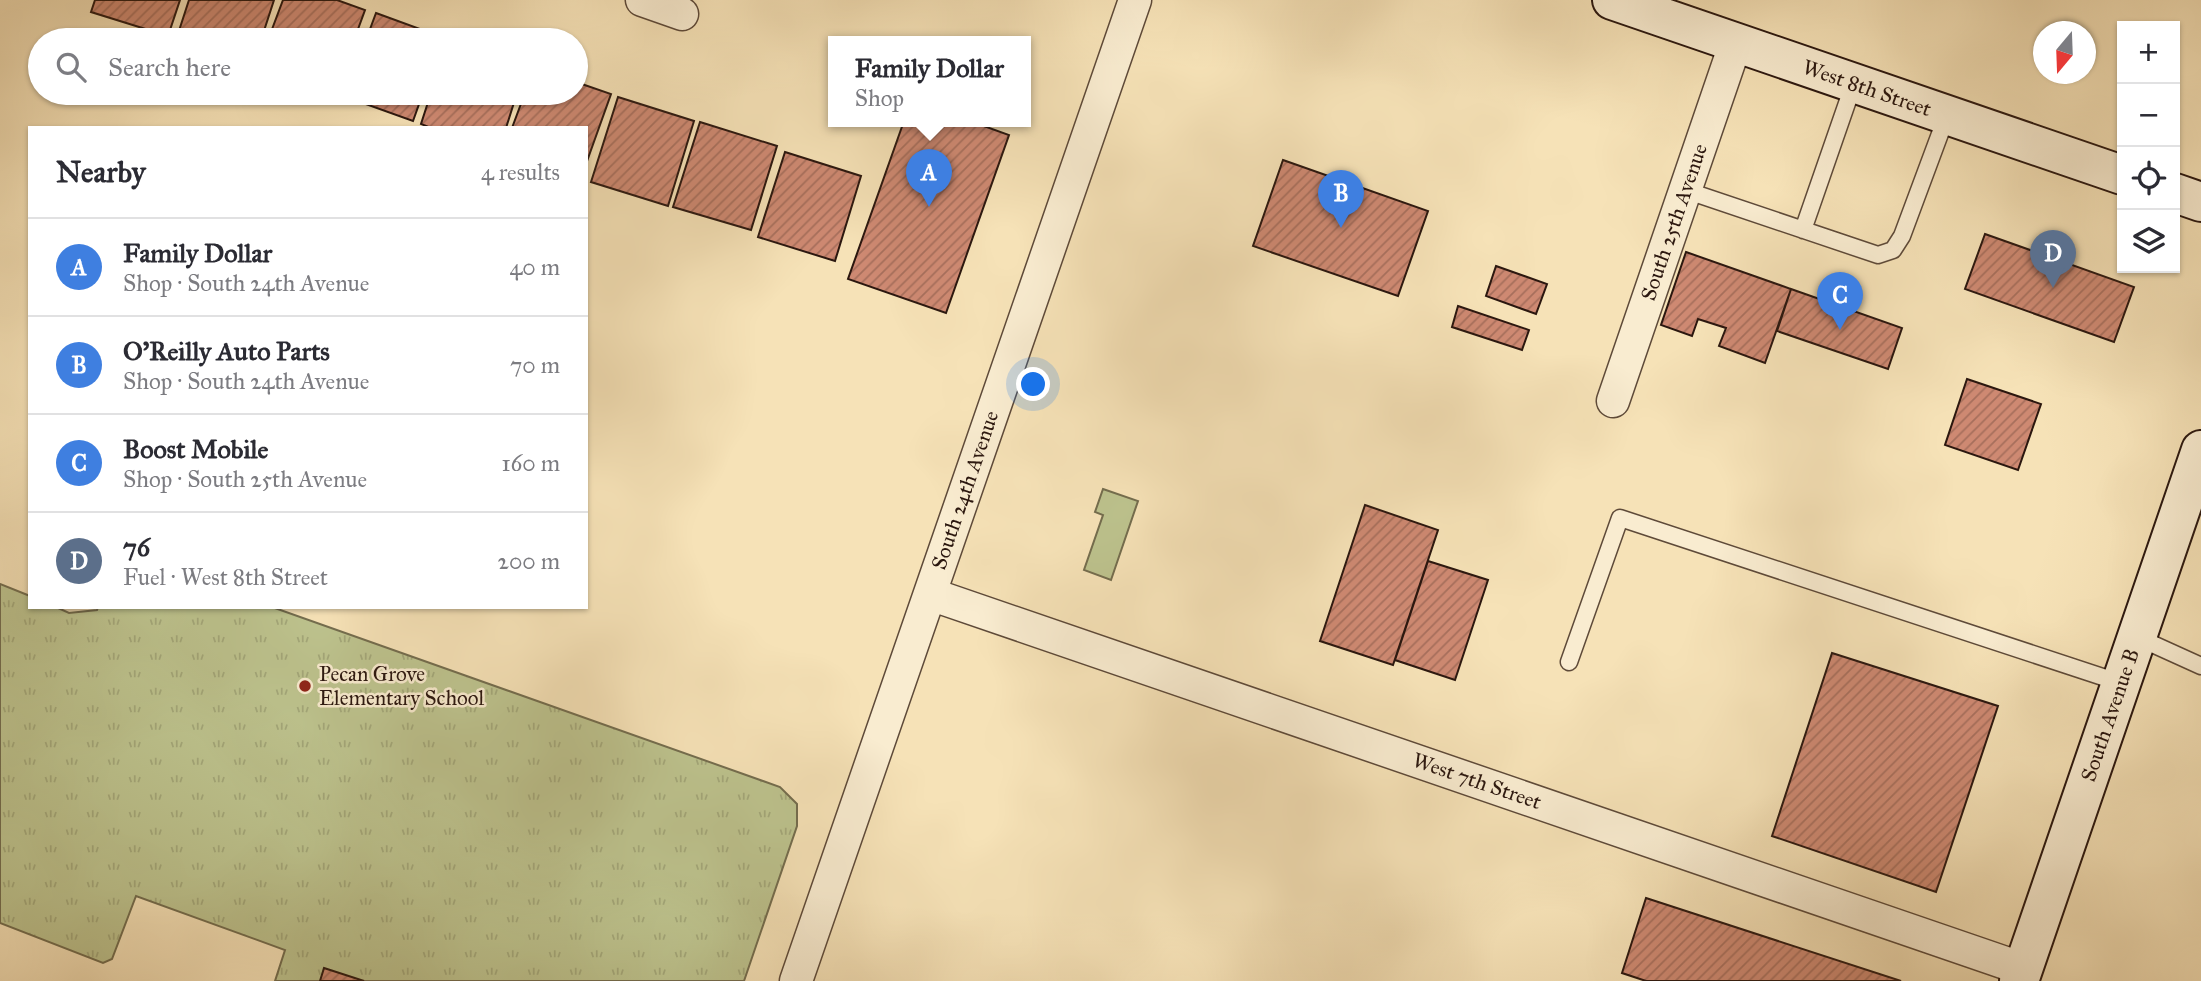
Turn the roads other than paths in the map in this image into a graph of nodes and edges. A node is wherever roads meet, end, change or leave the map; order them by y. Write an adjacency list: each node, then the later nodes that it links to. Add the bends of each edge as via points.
1 (642, 0): 4 (street)
2 (1135, 0): 15 (street, South 24th Avenue)
3 (1612, 0): 5 (main road, West 8th Street)
4 (682, 14)
5 (1736, 42): 6 (main road, West 8th Street); 9 (street, South 25th Avenue)
6 (1854, 83): 7 (main road, West 8th Street); 12 (lane)
7 (1947, 115): 8 (main road, West 8th Street); 12 (lane, via 1893,250 1878,255)
8 (2117, 173)
9 (1685, 190): 12 (lane); 13 (street, South 25th Avenue)
10 (2180, 195): 11 (main road)
11 (2201, 202)
12 (1803, 230)
13 (1613, 401)
14 (2201, 450): 16 (main road, South Avenue B)
15 (929, 594): 20 (street, West 7th Street); 21 (street, South 24th Avenue)
16 (2137, 637): 18 (lane); 19 (main road, South Avenue B)
17 (1569, 662): 19 (lane, via 1620,519)
18 (2201, 666)
19 (2121, 683): 20 (main road, South Avenue B)
20 (2021, 975)
21 (796, 981)

